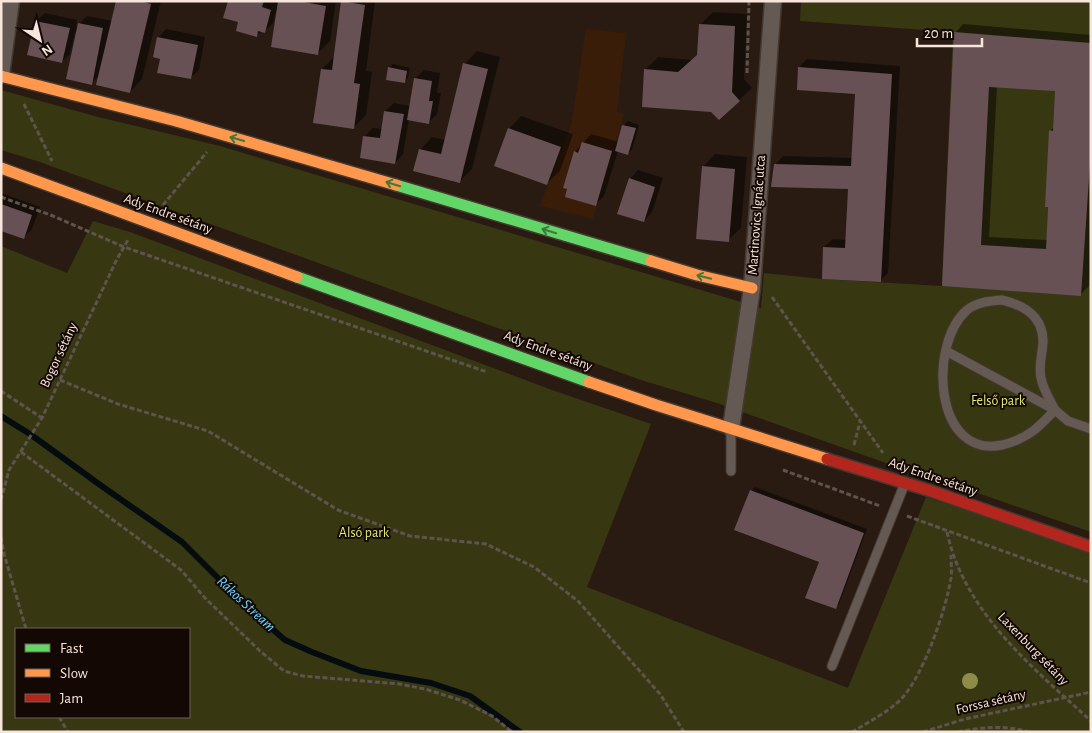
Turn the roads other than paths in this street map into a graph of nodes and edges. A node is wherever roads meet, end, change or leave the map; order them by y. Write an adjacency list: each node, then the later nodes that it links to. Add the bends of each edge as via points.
1 (11, 1): 3 (street)
2 (773, 1): 5 (street, Martinovics Ignác utca)
3 (1, 76): 5 (street, one-way to 3, via 697,275 322,163)
4 (1, 168): 8 (street, Ady Endre sétány, via 584,380)
5 (752, 288): 8 (street, Martinovics Ignác utca)
6 (946, 351): 7 (lane); 7 (lane, via 942,383 949,414 957,429 976,445 993,447 1008,444 1032,432); 7 (lane, via 958,320 976,304 1002,300 1030,310 1041,329 1040,378)
7 (1055, 410): 9 (lane, via 1068,420)
8 (731, 428): 10 (lane); 11 (street, Ady Endre sétány)
9 (1091, 429)
10 (731, 471)
11 (905, 483): 12 (street, Ady Endre sétány); 13 (lane)
12 (1091, 548)
13 (832, 666)

